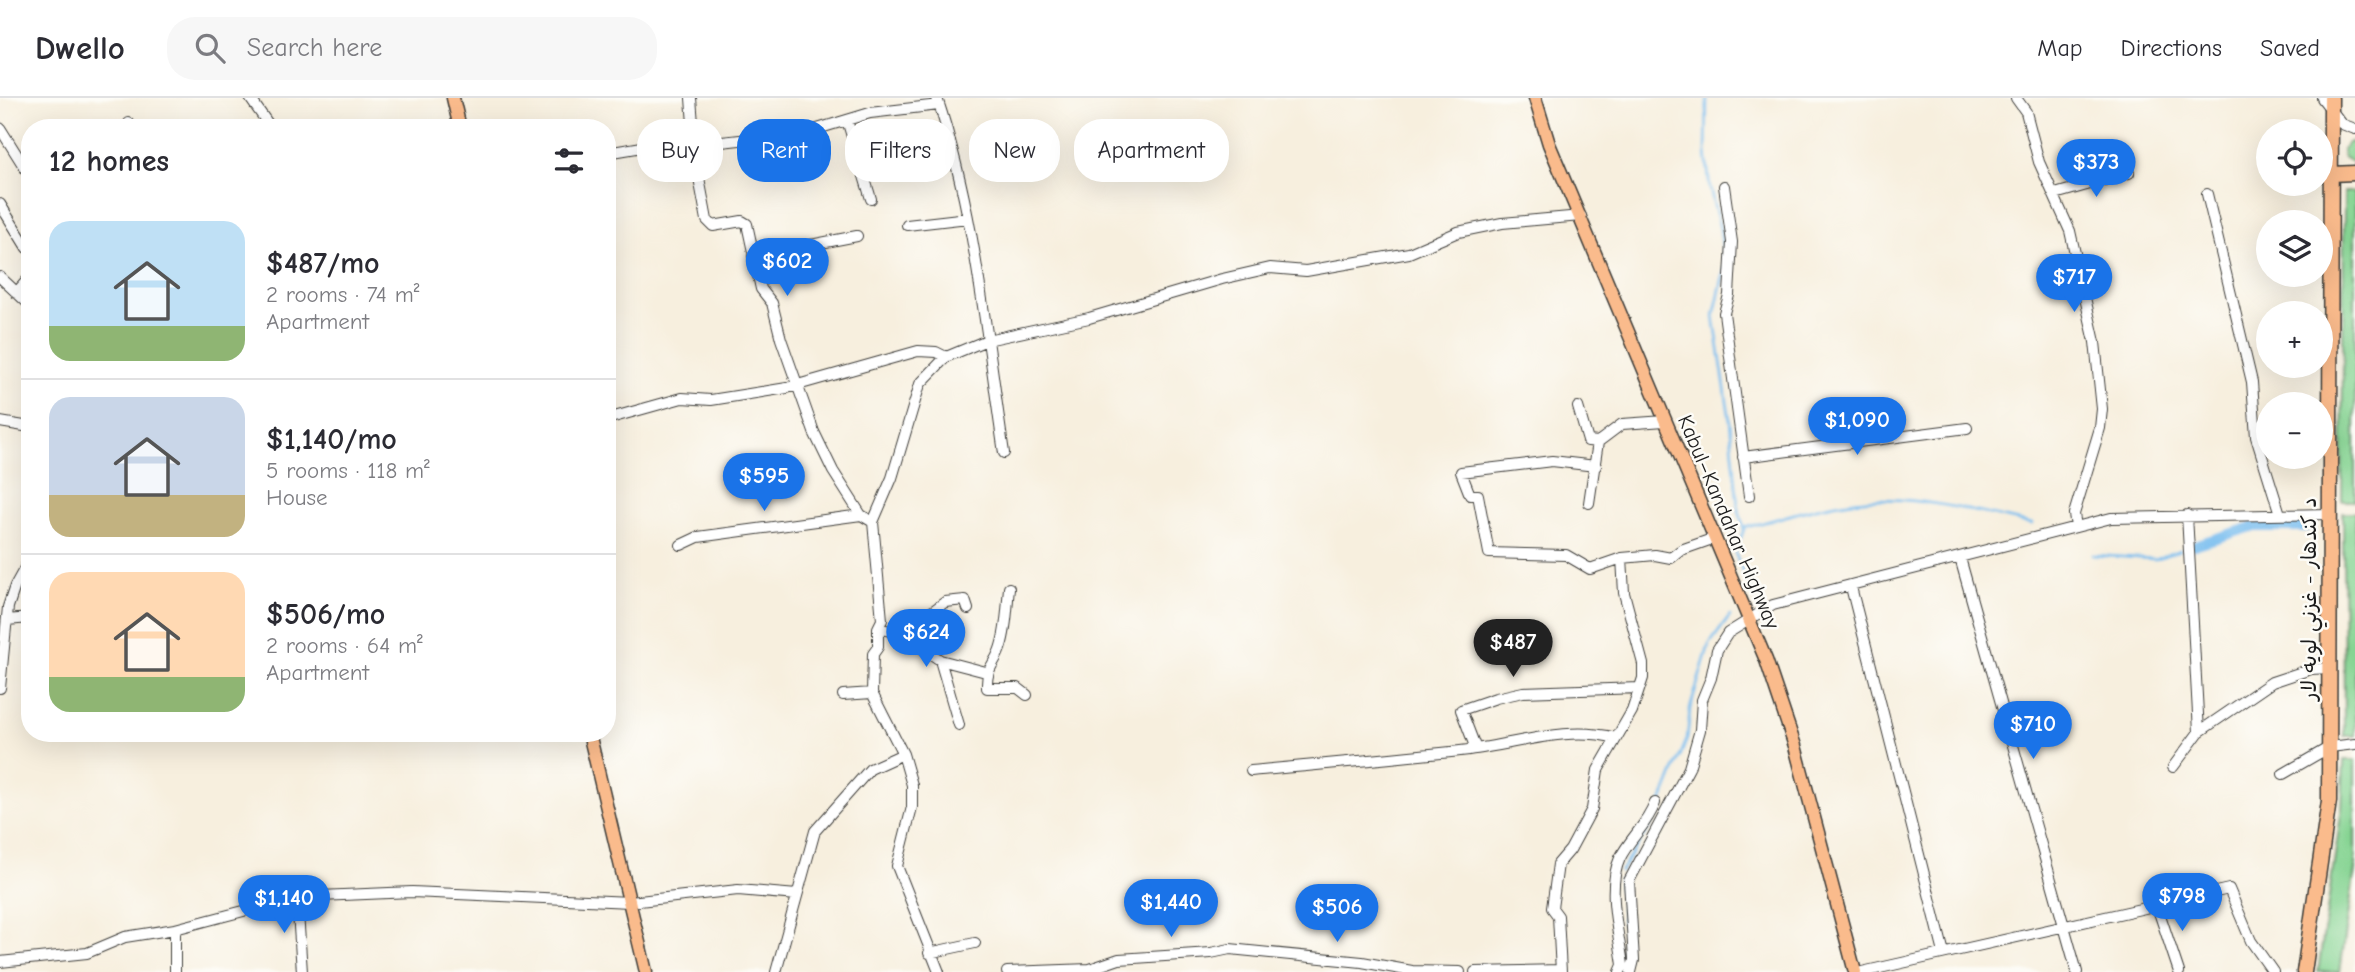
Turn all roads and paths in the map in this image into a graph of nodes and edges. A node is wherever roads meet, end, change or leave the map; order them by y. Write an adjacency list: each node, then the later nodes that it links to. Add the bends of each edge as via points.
1 (250, 98): 9 (street)
2 (453, 98): 10 (main road)
3 (691, 98): 11 (street)
4 (1535, 98): 31 (main road, Kabul–Kandahar Highway, via 1549,144)
5 (2016, 98): 26 (street, via 2026,112 2039,162)
6 (2322, 98): 8 (street)
7 (938, 102): 12 (street); 32 (street, via 955,153)
8 (2331, 105): 15 (street, via 2342,124)
9 (265, 119)
10 (458, 119)
11 (692, 119)
12 (850, 119)
13 (845, 121): 16 (street, via 804,133)
14 (0, 128): 19 (street)
15 (2355, 129)
16 (723, 142)
17 (637, 148): 18 (street)
18 (616, 151)
19 (21, 162)
20 (2129, 173): 26 (street)
21 (2355, 173): 22 (highway)
22 (2333, 174)
23 (701, 182): 36 (street, via 709,224 745,222)
24 (866, 182): 29 (street)
25 (1724, 186): 52 (street, via 1732,242 1724,313)
26 (2055, 194): 61 (street, via 2086,295 2102,409 2101,428 2074,514)
27 (2207, 194): 56 (street, via 2252,382 2256,436)
28 (2331, 196): 57 (highway, د کندهار - غزني لويه لار)
29 (871, 199)
30 (0, 204): 35 (street)
31 (1581, 216): 41 (street, via 1502,223 1458,232 1409,253 1306,271 1258,271 1089,318); 46 (main road, Kabul–Kandahar Highway)
32 (968, 218): 33 (street); 41 (street)
33 (907, 225)
34 (857, 236): 36 (street)
35 (21, 238)
36 (753, 256): 43 (street)
37 (0, 277): 39 (street)
38 (21, 287): 39 (street)
39 (16, 293): 40 (street)
40 (21, 297)
41 (987, 340): 42 (street); 51 (street)
42 (946, 357): 43 (street, via 918,351); 60 (street, via 920,384)
43 (796, 383): 45 (street, via 711,400 682,398); 58 (street, via 831,467)
44 (1578, 407): 50 (street, via 1588,441)
45 (616, 416)
46 (1665, 421): 50 (street, via 1622,424); 62 (main road, Kabul–Kandahar Highway)
47 (0, 422): 48 (street)
48 (21, 426)
49 (1967, 428): 52 (street)
50 (1598, 443): 53 (street)
51 (1004, 453)
52 (1743, 457): 54 (street)
53 (1596, 466): 55 (street); 64 (street, via 1552,461 1461,472 1470,495 1478,495 1489,553 1566,555 1590,569)
54 (1749, 496)
55 (1589, 503)
56 (2280, 514): 57 (street); 59 (street)
57 (2330, 514): 77 (highway, د کندهار - غزني لويه لار)
58 (861, 515): 60 (street); 63 (street, via 698,537)
59 (2187, 515): 61 (street, via 2111,519); 85 (street)
60 (873, 522): 74 (street, via 882,620)
61 (2076, 527): 65 (street)
62 (1715, 538): 64 (street, via 1671,558); 72 (main road, Kabul–Kandahar Highway)
63 (681, 545)
64 (1622, 558): 80 (street, via 1625,593 1643,664)
65 (1960, 558): 67 (street); 102 (street)
66 (21, 577): 69 (street)
67 (1851, 587): 72 (street, via 1773,605); 106 (street)
68 (1009, 588): 78 (street, via 1000,649)
69 (4, 605): 73 (street)
70 (968, 609): 75 (street, via 965,600 945,602 906,626)
71 (21, 619): 73 (street)
72 (1748, 619): 96 (street, via 1728,633 1717,650 1689,768); 118 (main road, Kabul–Kandahar Highway, via 1795,747)
73 (7, 620): 79 (street)
74 (878, 628): 75 (street); 81 (street)
75 (902, 634): 76 (street)
76 (940, 660): 78 (street); 84 (street)
77 (2329, 668): 85 (street, via 2272,682); 89 (highway, د کندهار - غزني لويه لار)
78 (986, 672): 83 (street, via 987,688 1018,688)
79 (0, 688)
80 (1639, 688): 86 (street); 90 (street, via 1523,692 1461,710)
81 (872, 693): 82 (street); 91 (street)
82 (844, 695)
83 (1027, 695)
84 (959, 725)
85 (2199, 732): 92 (street)
86 (1616, 738): 90 (street, via 1592,732 1555,734); 109 (street, via 1598,770 1592,808 1558,864 1552,908 1558,916)
87 (591, 742): 100 (main road)
88 (2355, 744): 89 (street)
89 (2330, 747): 94 (street); 123 (highway, د کندهار - غزني لويه لار, via 2325,841)
90 (1476, 749): 93 (street)
91 (903, 754): 98 (street, via 870,769 814,831); 105 (street, via 912,785 912,807 897,866)
92 (2173, 767)
93 (1251, 771)
94 (2283, 775)
95 (1655, 803): 97 (street, via 1649,819 1621,856)
96 (1630, 876): 97 (street); 108 (street)
97 (1614, 877): 108 (street)
98 (797, 895): 100 (street, via 738,890); 113 (street)
99 (297, 897): 100 (street, via 412,892); 103 (street); 111 (street)
100 (630, 902): 112 (main road)
101 (2157, 906): 102 (street); 121 (street); 122 (street, via 2230,889 2251,941)
102 (2064, 926): 106 (street); 120 (street)
103 (175, 929): 107 (street, via 125,937 87,953); 110 (street)
104 (975, 943): 105 (street)
105 (929, 953): 114 (street)
106 (1944, 953): 119 (street)
107 (0, 962)
108 (1627, 969)
109 (1561, 971): 117 (street)
110 (175, 972)
111 (302, 972)
112 (646, 972)
113 (776, 972)
114 (939, 972)
115 (1007, 972): 116 (street, via 1090,969 1119,959 1230,949 1412,971)
116 (1460, 972)
117 (1475, 972)
118 (1854, 972)
119 (1862, 972)
120 (2077, 972)
121 (2179, 972)
122 (2273, 972)
123 (2304, 972)

